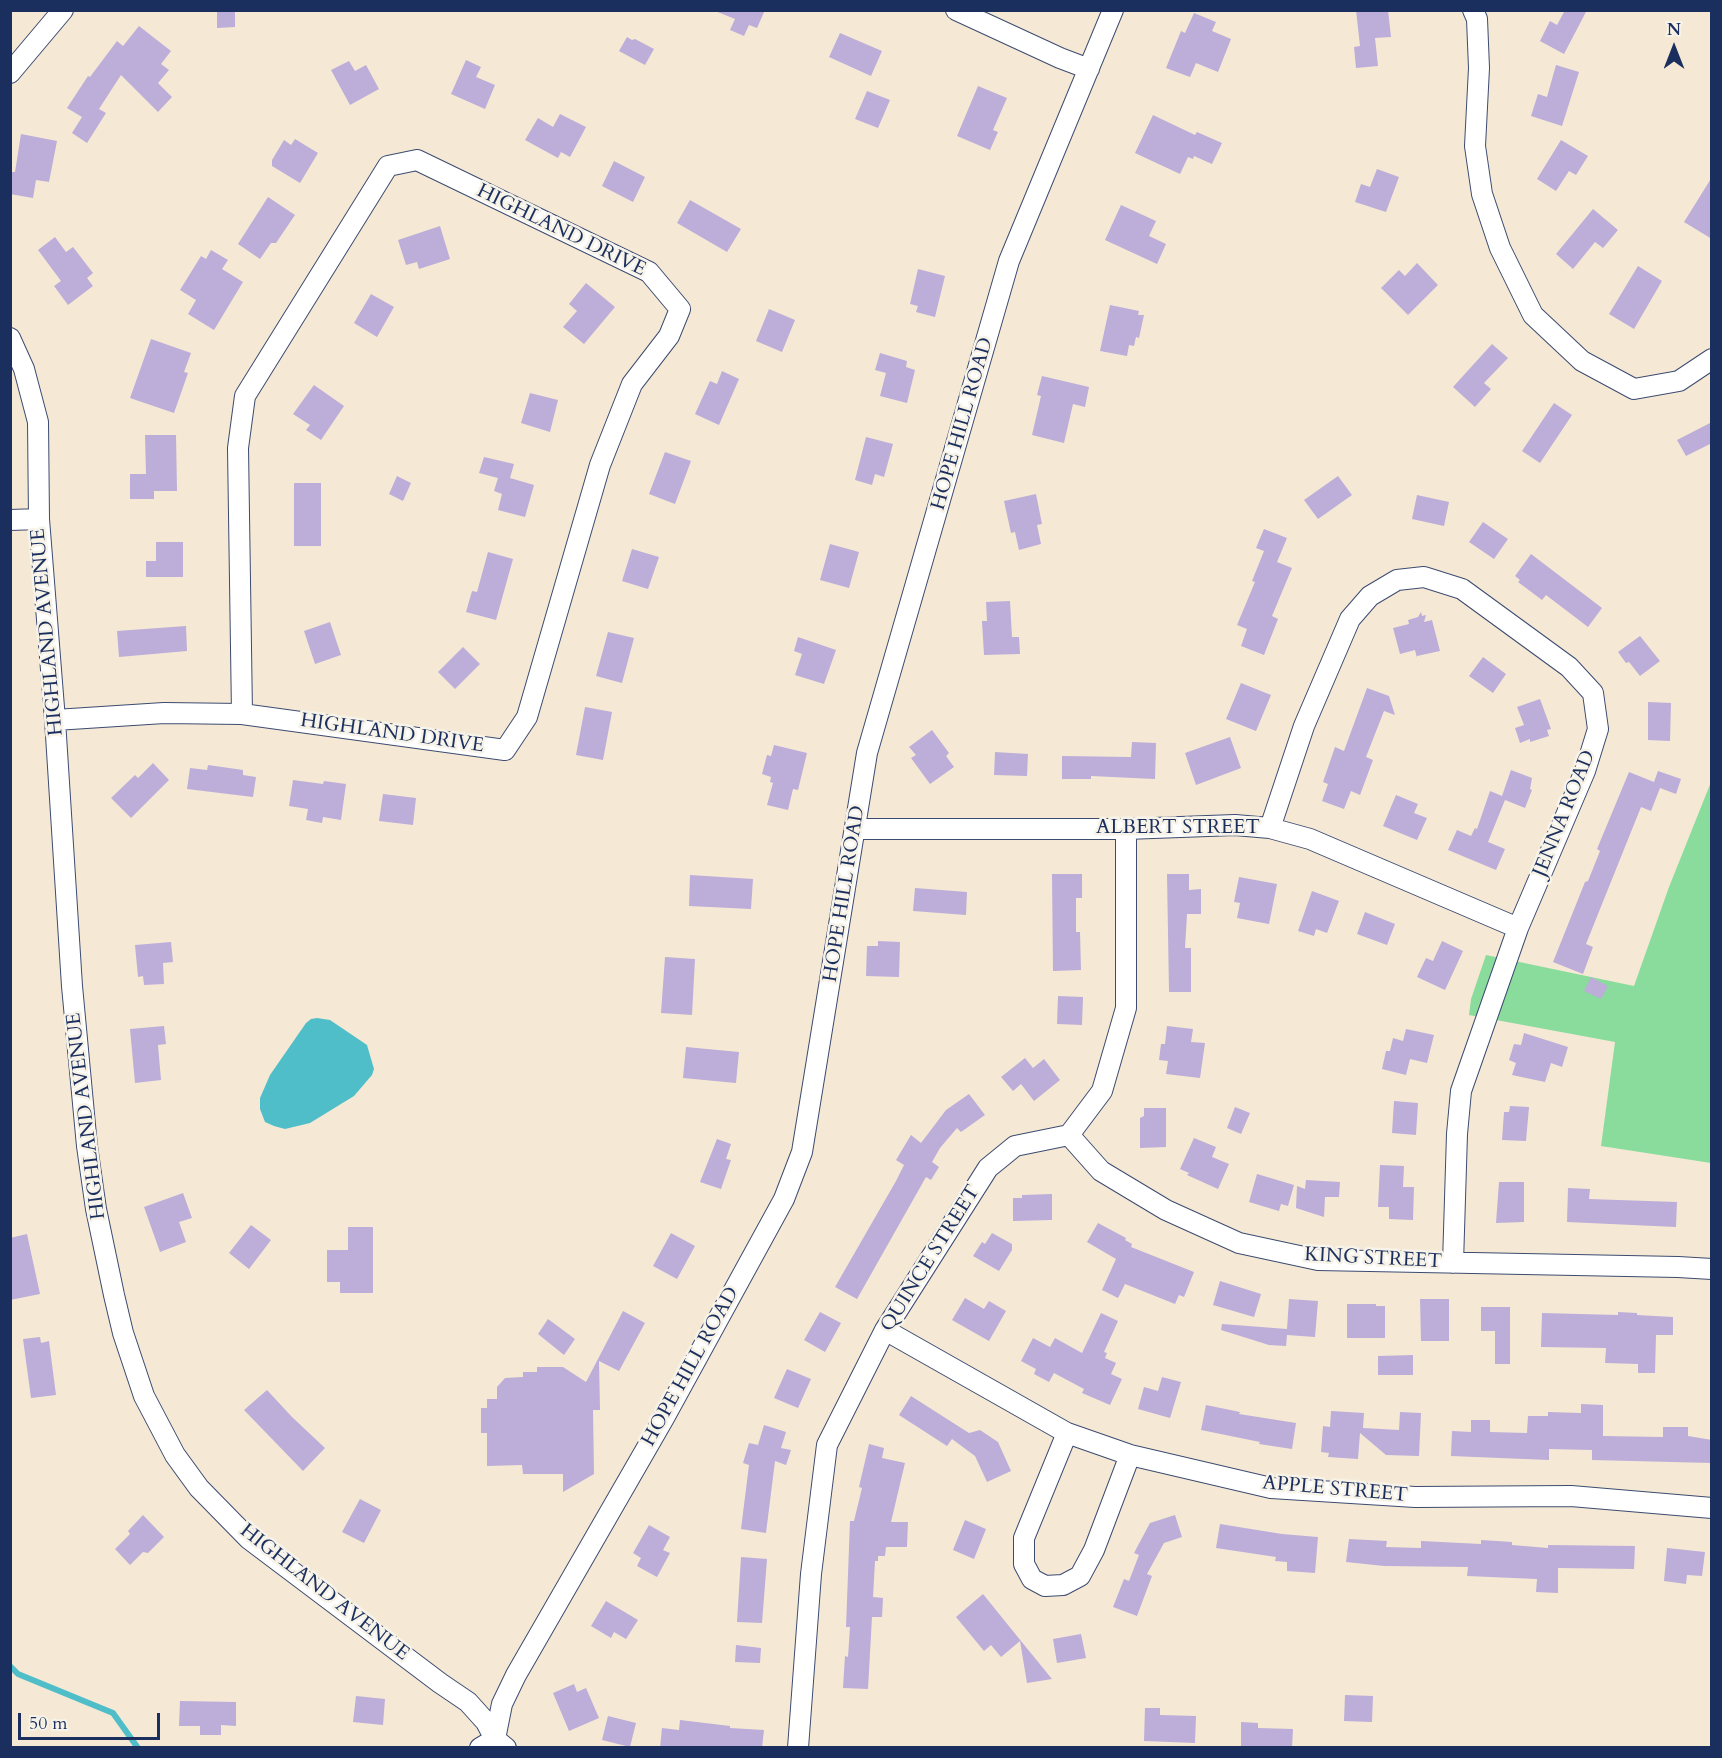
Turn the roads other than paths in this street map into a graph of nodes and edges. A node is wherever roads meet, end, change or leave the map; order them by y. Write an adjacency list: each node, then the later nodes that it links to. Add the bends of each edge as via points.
1 (63, 10): 6 (street)
2 (956, 10): 5 (street)
3 (1113, 10): 5 (street, HOPE HILL ROAD)
4 (1473, 10): 8 (street, via 1477,19 1479,69 1475,146 1482,194 1500,248 1533,315 1582,362 1634,389 1679,381)
5 (1089, 69): 14 (street, HOPE HILL ROAD, via 1009,261 867,753)
6 (10, 73)
7 (10, 338): 9 (street, HIGHLAND AVENUE, via 24,369 38,422)
8 (1712, 358)
9 (39, 519): 10 (street); 12 (street, HIGHLAND AVENUE)
10 (10, 520)
11 (242, 714): 11 (street, HIGHLAND DRIVE, via 237,448 245,396 388,165 417,160 649,272 680,309 669,336 632,384 600,465 527,717 505,750); 12 (street, HIGHLAND DRIVE, via 164,713)
12 (55, 720): 24 (street, HIGHLAND AVENUE, via 87,1146 114,1295 144,1396 175,1455 199,1488 249,1539 468,1702 486,1722)
13 (1270, 828): 15 (street, ALBERT STREET, via 1235,825); 16 (street, ALBERT STREET, via 1310,839); 16 (street, JENNA ROAD, via 1304,726 1350,619 1371,596 1397,580 1424,577 1462,588 1569,668 1593,693 1598,729 1585,771)
14 (855, 829): 15 (street, ALBERT STREET); 24 (street, HOPE HILL ROAD, via 809,1120 784,1199 516,1675 502,1704)
15 (1126, 829): 17 (street, via 1126,1008 1102,1091)
16 (1518, 928): 18 (street, JENNA ROAD, via 1461,1091)
17 (1069, 1135): 18 (street, KING STREET, via 1101,1171 1166,1210 1239,1243 1318,1260); 20 (street, QUINCE STREET, via 1015,1146 988,1168)
18 (1454, 1263): 19 (street, KING STREET)
19 (1712, 1269)
20 (885, 1330): 21 (street, APPLE STREET); 25 (street, QUINCE STREET, via 827,1445 811,1574)
21 (1067, 1433): 22 (street, APPLE STREET); 22 (street, via 1024,1538 1024,1564 1032,1579 1045,1586 1063,1585 1080,1576 1094,1550)
22 (1130, 1455): 23 (street, APPLE STREET, via 1271,1488 1415,1497 1571,1496)
23 (1712, 1508)
24 (494, 1745)
25 (798, 1748)

